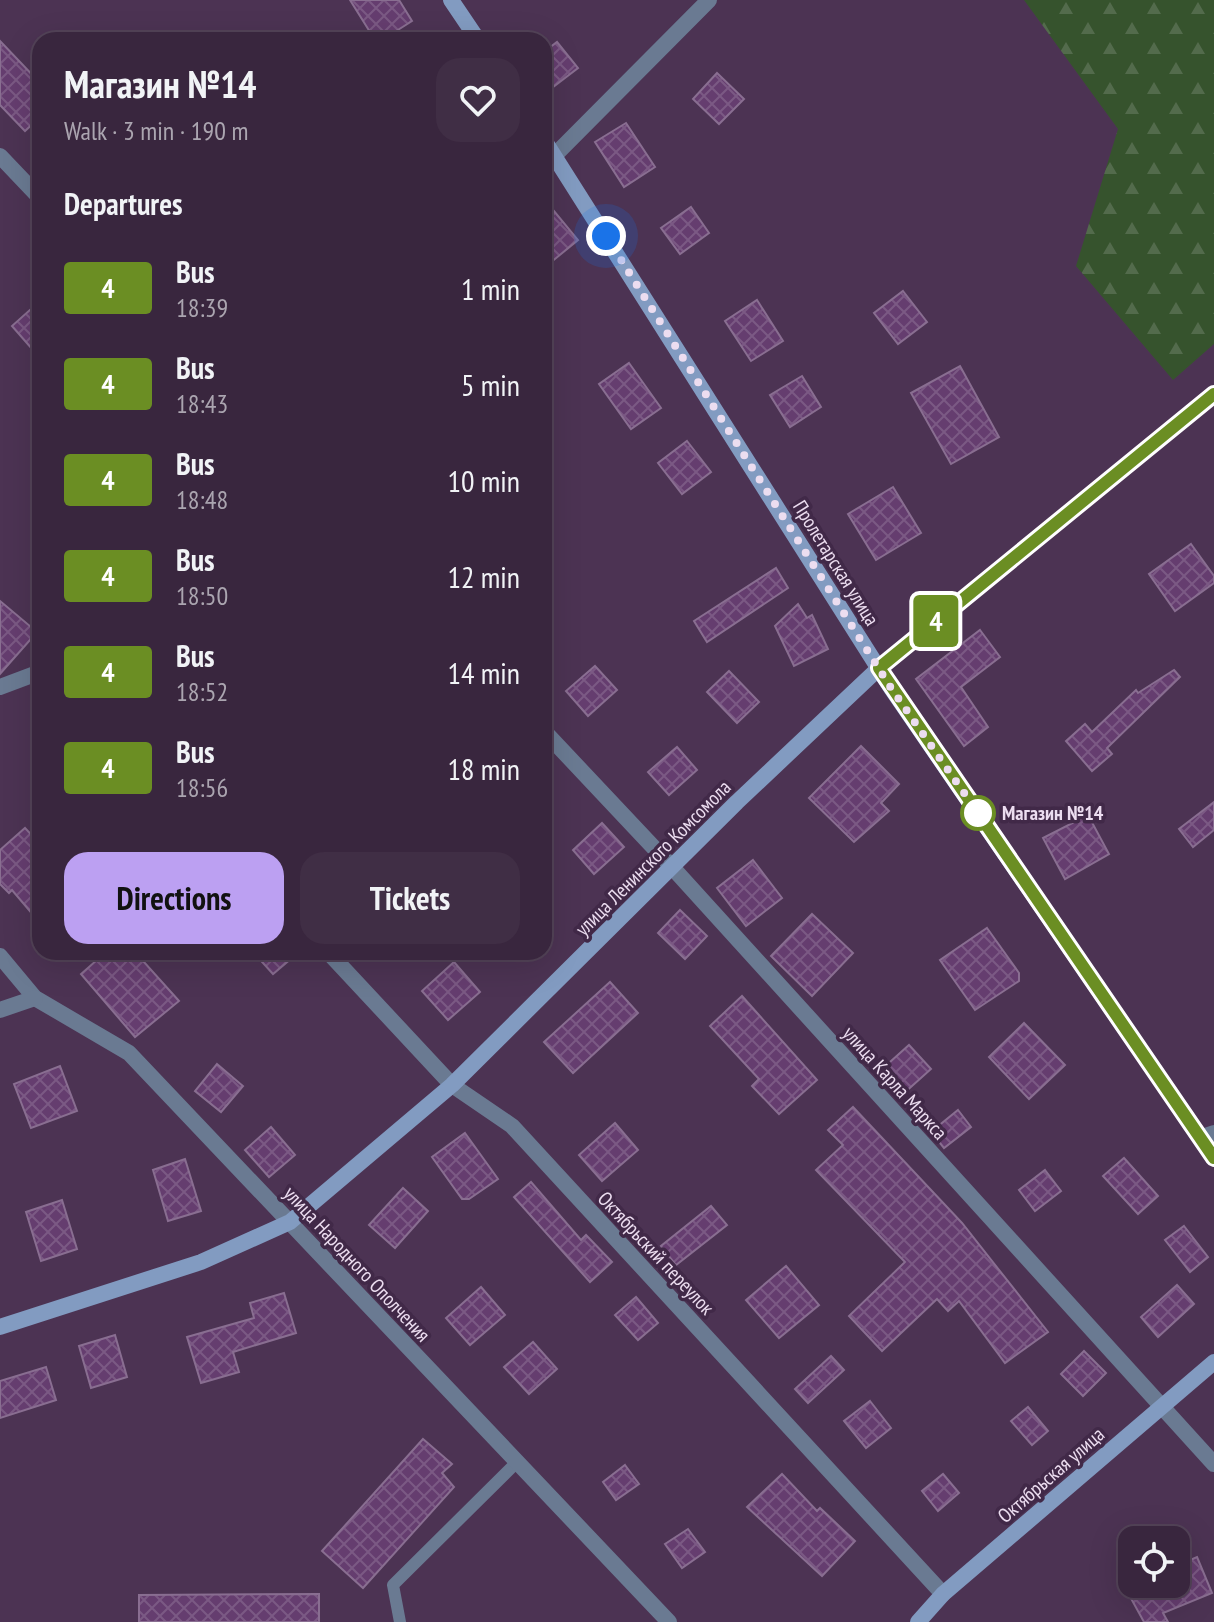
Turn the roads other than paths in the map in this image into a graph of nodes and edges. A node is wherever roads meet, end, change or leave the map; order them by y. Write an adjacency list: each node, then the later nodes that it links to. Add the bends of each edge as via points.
1 (451, 0): 3 (main road)
2 (709, 0): 5 (street)
3 (473, 32)
4 (0, 156): 7 (street)
5 (552, 158)
6 (552, 166): 9 (main road, Пролетарская улица)
7 (32, 190)
8 (1214, 394): 9 (main road, улица Ленинского Комсомола)
9 (879, 668): 13 (main road, улица Ленинского Комсомола); 19 (main road, Пролетарская улица)
10 (32, 675): 11 (street)
11 (0, 687)
12 (552, 740): 13 (street, улица Карла Маркса)
13 (672, 867): 18 (main road, улица Ленинского Комсомола); 24 (street, улица Карла Маркса)
14 (0, 956): 16 (street, улица Народного Ополчения)
15 (335, 960): 18 (street, Октябрьский переулок)
16 (35, 998): 17 (street); 21 (street, улица Народного Ополчения, via 129,1053)
17 (0, 1010)
18 (452, 1085): 21 (main road, улица Ленинского Комсомола); 27 (street, Октябрьский переулок, via 512,1126)
19 (1208, 1135): 20 (main road, Пролетарская улица)
20 (1214, 1158)
21 (290, 1222): 22 (main road, улица Ленинского Комсомола, via 201,1262); 25 (street, улица Народного Ополчения)
22 (0, 1327)
23 (1214, 1362): 24 (main road, Октябрьская улица)
24 (1162, 1406): 26 (street, улица Карла Маркса); 27 (main road, Октябрьская улица)
25 (517, 1462): 28 (lane, via 393,1585); 29 (street, улица Народного Ополчения)
26 (1214, 1464)
27 (943, 1594): 30 (main road, Октябрьская улица)
28 (400, 1622)
29 (669, 1622)
30 (918, 1622)

